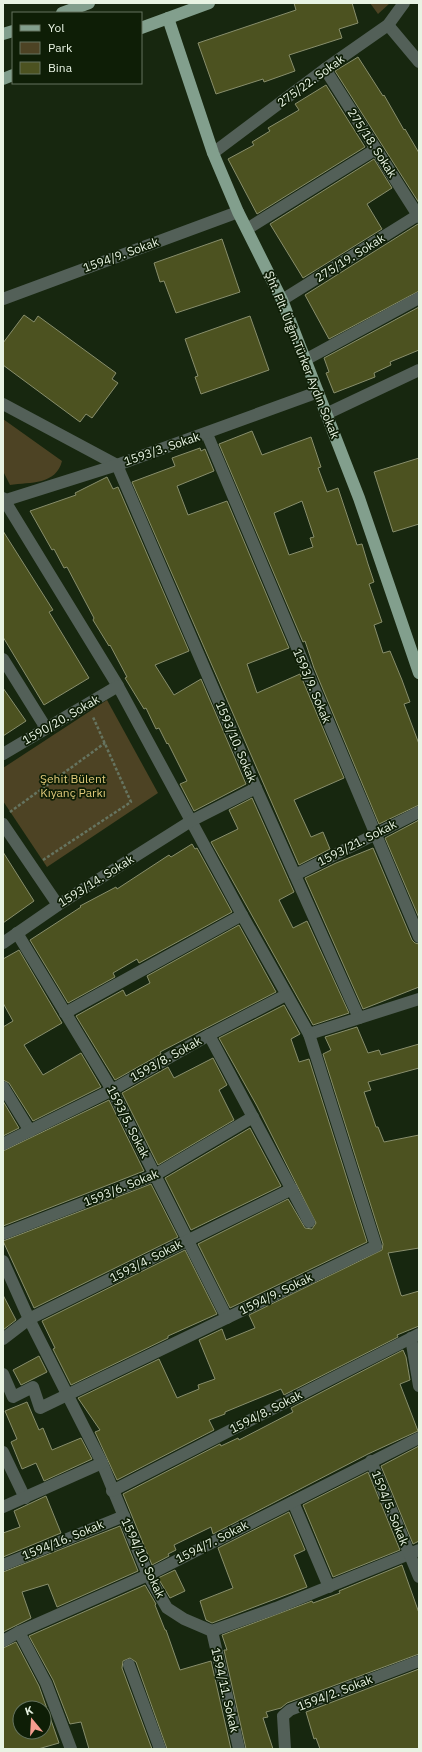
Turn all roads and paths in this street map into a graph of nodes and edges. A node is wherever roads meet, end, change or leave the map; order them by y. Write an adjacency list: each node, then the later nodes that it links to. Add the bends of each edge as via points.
1 (89, 3): 4 (main road)
2 (209, 3): 5 (main road)
3 (404, 3): 6 (street, 275/22. Sokak)
4 (65, 12)
5 (168, 18): 7 (main road); 11 (main road, Şht. Plt. Ütğm.Türker Aydın Sokak)
6 (388, 25): 8 (street); 9 (street, 275/22. Sokak)
7 (142, 28)
8 (419, 62)
9 (325, 70): 10 (street, 275/18. Sokak); 11 (street, 275/22. Sokak)
10 (376, 149): 13 (street, 275/18. Sokak); 14 (street)
11 (213, 154): 12 (main road, Şht. Plt. Ütğm.Türker Aydın Sokak)
12 (238, 212): 14 (main road, Şht. Plt. Ütğm.Türker Aydın Sokak); 16 (street, 1594/9. Sokak)
13 (419, 216): 17 (street, 275/19. Sokak)
14 (247, 229): 17 (main road, Şht. Plt. Ütğm.Türker Aydın Sokak)
15 (419, 298): 18 (street)
16 (3, 299)
17 (282, 300): 18 (main road, Şht. Plt. Ütğm.Türker Aydın Sokak)
18 (305, 360): 20 (main road, Şht. Plt. Ütğm.Türker Aydın Sokak)
19 (419, 370): 22 (street)
20 (318, 392): 22 (main road, Şht. Plt. Ütğm.Türker Aydın Sokak); 23 (street, 1593/3. Sokak)
21 (3, 404): 24 (street)
22 (326, 414): 27 (main road, Şht. Plt. Ütğm.Türker Aydın Sokak, via 359,498)
23 (207, 434): 24 (street, 1593/3. Sokak); 38 (street, 1593/9. Sokak)
24 (117, 465): 25 (street, 1593/3. Sokak); 33 (street, 1593/10. Sokak)
25 (3, 500): 28 (street)
26 (3, 659): 30 (street)
27 (419, 673)
28 (118, 686): 29 (street, 1590/20. Sokak); 36 (street)
29 (87, 705): 30 (street, 1590/20. Sokak); 31 (path)
30 (46, 728): 32 (street, 1590/20. Sokak)
31 (105, 743): 34 (path); 39 (path, via 131,802)
32 (3, 754)
33 (256, 788): 36 (street, 1593/14. Sokak); 40 (street, 1593/10. Sokak)
34 (10, 812)
35 (419, 812): 38 (street, 1593/21. Sokak)
36 (191, 821): 41 (street, 1593/14. Sokak); 42 (street)
37 (3, 824): 41 (street)
38 (374, 834): 40 (street, 1593/21. Sokak); 44 (street, 1593/9. Sokak)
39 (42, 860)
40 (295, 875): 49 (street, 1593/10. Sokak)
41 (58, 905): 43 (street, 1593/14. Sokak)
42 (242, 915): 46 (street); 48 (street)
43 (17, 933): 45 (street, 1593/14. Sokak); 48 (street, 1593/5. Sokak)
44 (419, 937)
45 (3, 943)
46 (286, 994): 50 (street); 51 (street, 1593/8. Sokak)
47 (419, 999): 49 (street)
48 (65, 1013): 53 (street, 1593/5. Sokak)
49 (359, 1018): 50 (street)
50 (310, 1034): 63 (street, 1594/9. Sokak, via 376,1246)
51 (209, 1035): 53 (street, 1593/8. Sokak); 54 (street)
52 (3, 1087): 55 (street)
53 (112, 1090): 55 (street, 1593/8. Sokak); 57 (street, 1593/5. Sokak)
54 (253, 1117): 57 (street, 1593/6. Sokak); 58 (street)
55 (30, 1130): 56 (street, 1593/8. Sokak)
56 (3, 1144)
57 (155, 1176): 60 (street, 1593/6. Sokak); 61 (street, 1593/5. Sokak)
58 (292, 1189): 59 (street); 61 (street, 1593/4. Sokak)
59 (309, 1222)
60 (3, 1234)
61 (187, 1240): 63 (street, 1593/5. Sokak); 64 (street, 1593/4. Sokak)
62 (3, 1261): 64 (street, 1594/10. Sokak)
63 (227, 1318): 69 (street, 1594/9. Sokak)
64 (30, 1319): 66 (street, 1593/4. Sokak); 69 (street, 1594/10. Sokak)
65 (415, 1336): 68 (street); 74 (street, 1594/8. Sokak)
66 (3, 1339)
67 (3, 1374): 69 (street, 1594/9. Sokak, via 13,1397 33,1387 40,1408)
68 (419, 1386)
69 (69, 1394): 73 (street, 1594/10. Sokak)
70 (419, 1438): 72 (street, 1594/7. Sokak)
71 (3, 1452): 75 (street)
72 (371, 1462): 76 (street, 1594/7. Sokak); 79 (street, 1594/5. Sokak)
73 (102, 1463): 74 (street, 1594/10. Sokak); 75 (street)
74 (112, 1491): 78 (street, 1594/10. Sokak)
75 (25, 1498): 77 (street)
76 (293, 1502): 81 (street, 1594/7. Sokak); 83 (street)
77 (3, 1508)
78 (124, 1516): 80 (street, 1594/16. Sokak); 81 (street, 1594/10. Sokak)
79 (414, 1552): 82 (street, 1594/5. Sokak); 83 (street)
80 (3, 1565)
81 (148, 1575): 84 (street, 1594/10. Sokak, via 167,1608 184,1619); 85 (street, 1594/7. Sokak)
82 (419, 1577)
83 (329, 1586): 84 (street)
84 (212, 1631): 91 (street, 1594/11. Sokak)
85 (19, 1632): 86 (street, 1594/7. Sokak); 89 (street, via 46,1683)
86 (3, 1640)
87 (419, 1661): 92 (street, 1594/2. Sokak, via 290,1710 283,1716)
88 (129, 1665): 90 (street)
89 (71, 1749)
90 (160, 1749)
91 (239, 1749)
92 (285, 1749)

